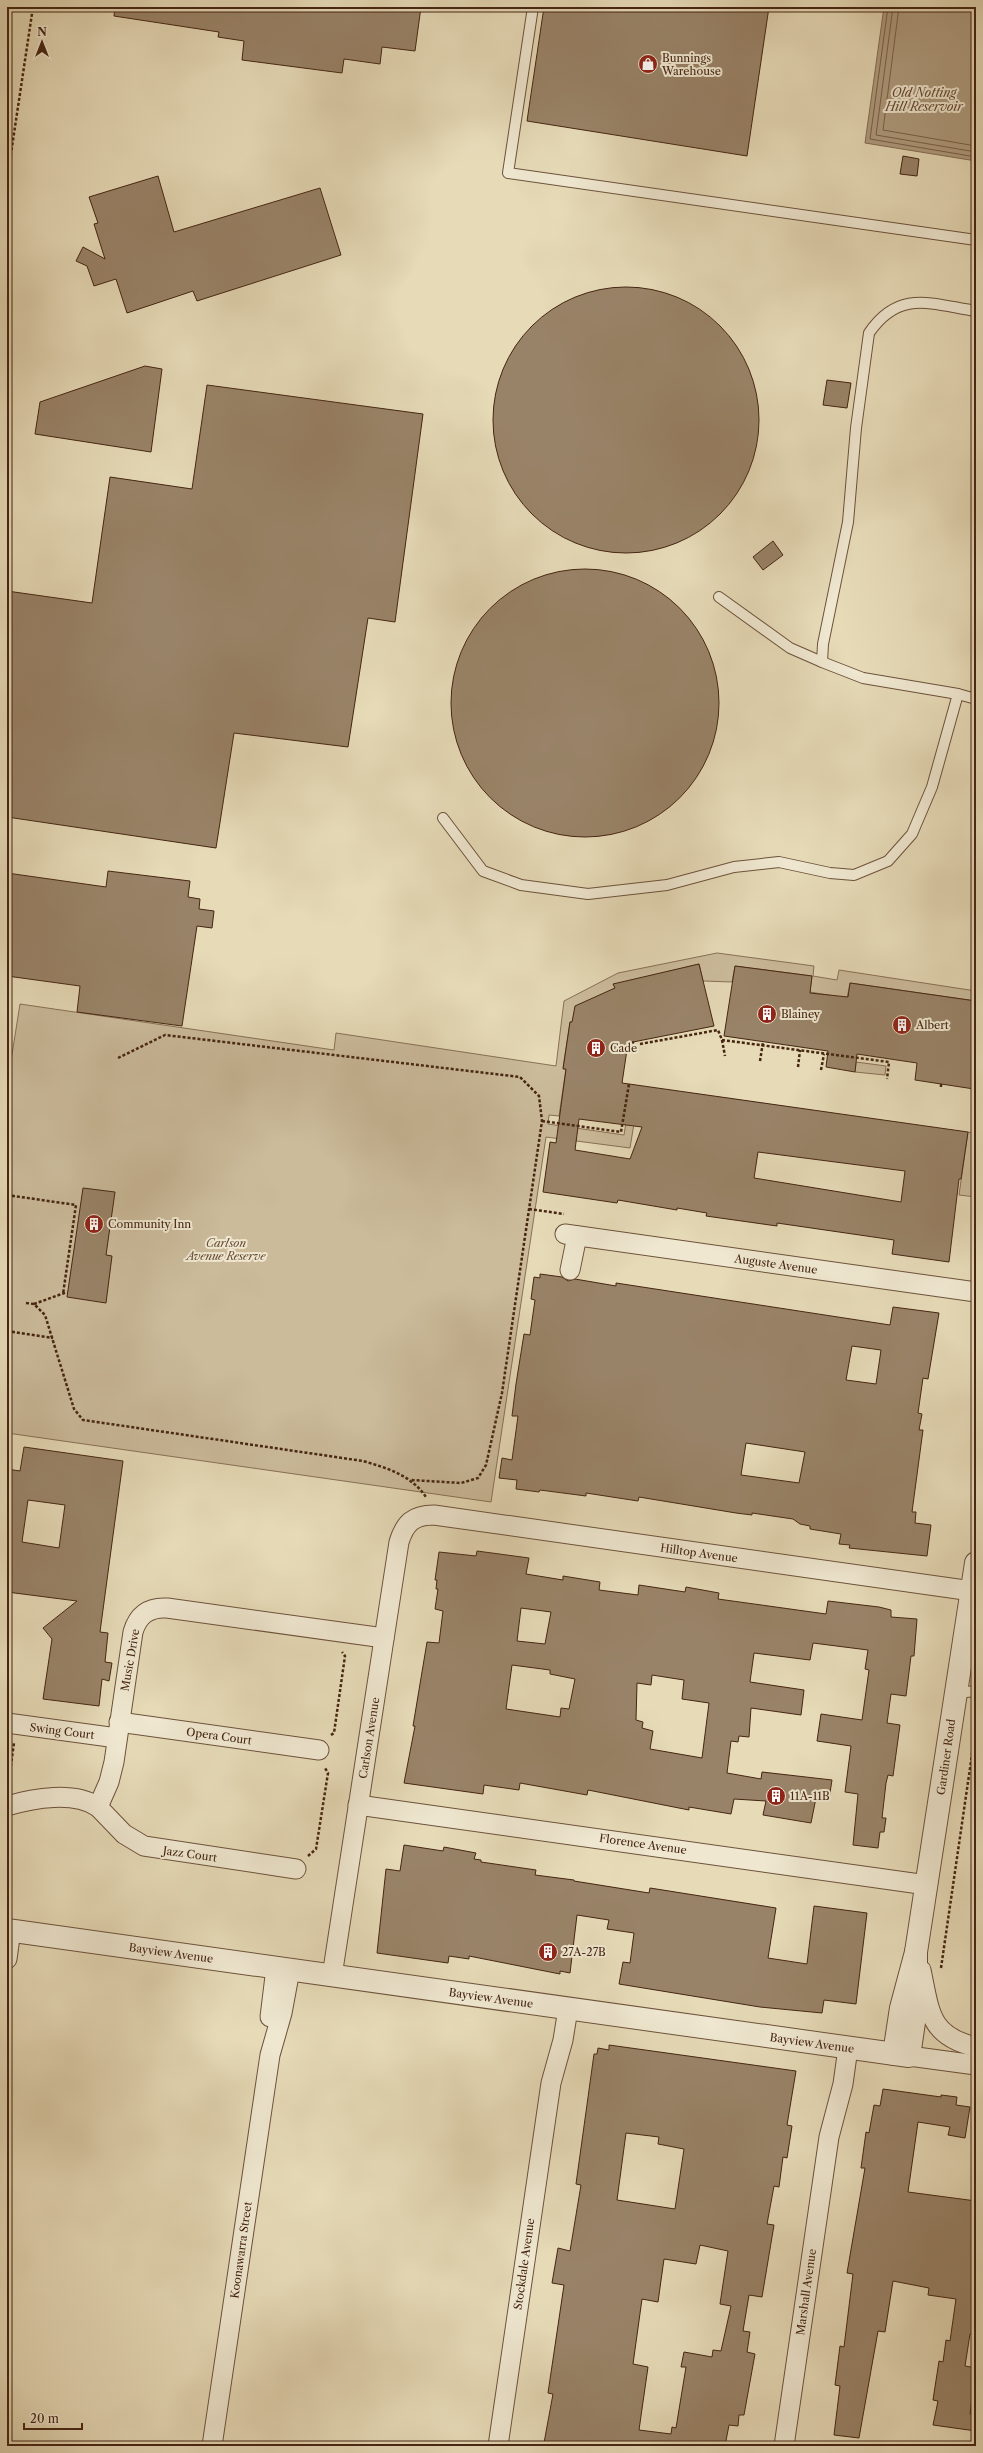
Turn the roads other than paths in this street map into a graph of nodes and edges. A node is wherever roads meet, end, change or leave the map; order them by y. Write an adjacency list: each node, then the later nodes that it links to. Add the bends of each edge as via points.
1 (533, 7): 2 (lane, via 508,173)
2 (976, 240)
3 (976, 311): 5 (lane, via 922,303 903,303 877,321 869,333 856,428 848,522 823,644)
4 (719, 597): 5 (lane, via 790,648)
5 (822, 662): 6 (lane, via 863,678)
6 (958, 694): 7 (lane); 8 (lane, via 932,787 912,834 888,861 854,875 830,873 779,862 734,867 667,885 588,894 521,885 483,871)
7 (976, 699)
8 (443, 818)
9 (570, 1270): 10 (street, Auguste Avenue, via 571,1235)
10 (976, 1292)
11 (427, 1515): 13 (street, Hilltop Avenue); 14 (street, Carlson Avenue, via 410,1520 402,1532)
12 (976, 1563): 13 (street, Gardiner Road)
13 (972, 1591): 15 (street, Gardiner Road)
14 (384, 1638): 17 (street, Music Drive, via 167,1608 151,1610 144,1613 136,1624); 19 (street, Carlson Avenue)
15 (966, 1692): 23 (street, Gardiner Road)
16 (12, 1724): 17 (street, Swing Court)
17 (118, 1730): 18 (street, Opera Court); 21 (street, Music Drive, via 109,1782)
18 (319, 1750)
19 (358, 1805): 23 (street, Florence Avenue); 28 (street, Carlson Avenue)
20 (7, 1806): 21 (street, via 25,1801 56,1798 86,1800)
21 (98, 1806): 22 (street, Jazz Court, via 124,1834 144,1846)
22 (296, 1869)
23 (927, 1885): 25 (street, Gardiner Road)
24 (9, 1930): 26 (street); 27 (street, Bayview Avenue)
25 (916, 1952): 31 (street, Gardiner Road, via 936,2025 945,2036); 32 (street, Gardiner Road, via 901,2008)
26 (7, 1959)
27 (283, 1969): 28 (street, Bayview Avenue); 34 (street, Koonawarra Street, via 270,2012 270,2055)
28 (332, 1976): 29 (street, Bayview Avenue)
29 (562, 2008): 30 (street, Bayview Avenue); 35 (street, Stockdale Avenue, via 551,2042 551,2083)
30 (843, 2047): 32 (street, Bayview Avenue); 36 (street, Marshall Avenue, via 831,2084 829,2137)
31 (976, 2047)
32 (901, 2055): 33 (street, Bayview Avenue)
33 (976, 2065)
34 (212, 2446)
35 (498, 2446)
36 (784, 2446)

